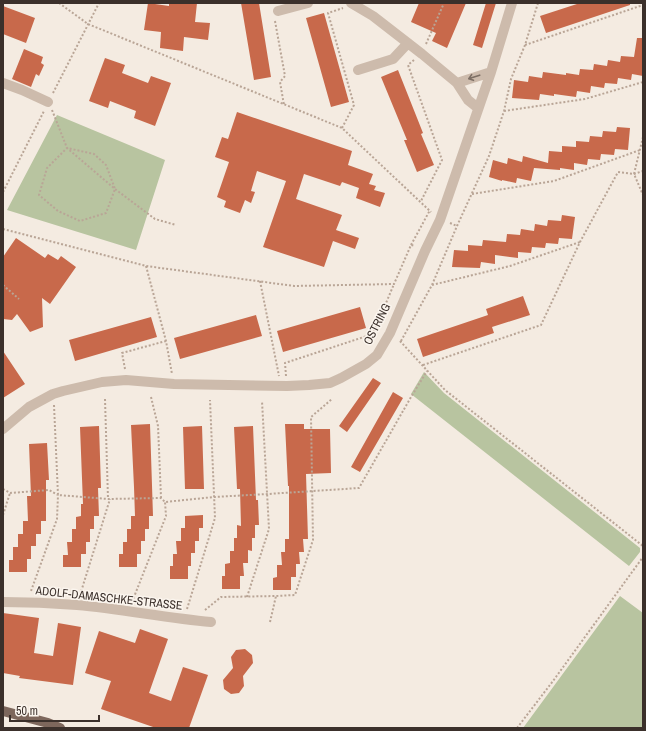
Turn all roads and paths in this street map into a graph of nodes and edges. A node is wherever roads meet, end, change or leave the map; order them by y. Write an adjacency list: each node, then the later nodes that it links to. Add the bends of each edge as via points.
1 (59, 3): 18 (path, via 88,24)
2 (308, 3): 8 (street)
3 (444, 3): 11 (path)
4 (512, 3): 13 (street, OSTRING)
5 (538, 3): 10 (path)
6 (352, 4): 9 (street, via 373,16); 21 (path, via 328,13 354,105)
7 (643, 5): 10 (path)
8 (276, 15): 18 (path, via 285,76 280,82)
9 (408, 43): 11 (street); 12 (street, via 393,59)
10 (525, 45): 20 (path, via 511,80)
11 (422, 54): 14 (street); 30 (path, via 408,65 442,160)
12 (358, 70)
13 (491, 72): 14 (street, one-way to 14); 19 (street, OSTRING)
14 (457, 82): 19 (street, via 468,100)
15 (643, 82): 20 (path, via 585,99)
16 (3, 83): 17 (street)
17 (48, 102): 23 (path)
18 (284, 104): 21 (path)
19 (478, 108): 32 (street, OSTRING)
20 (504, 111): 28 (path, via 489,156)
21 (342, 128): 30 (path)
22 (643, 137): 24 (path)
23 (67, 148): 27 (path); 27 (path, via 94,154 106,165); 27 (path, via 47,168 39,195 58,212 80,221 106,214)
24 (640, 150): 26 (path); 28 (path, via 554,181)
25 (643, 171): 26 (path)
26 (634, 174): 29 (path); 36 (path, via 618,172)
27 (115, 189): 33 (path, via 155,219)
28 (472, 194): 34 (path)
29 (643, 195)
30 (421, 202): 31 (path)
31 (430, 210): 32 (path); 37 (path)
32 (440, 220): 34 (path); 38 (street, OSTRING)
33 (176, 226)
34 (457, 226): 43 (path)
35 (3, 229): 39 (path)
36 (580, 242): 43 (path, via 510,266); 48 (path, via 541,325)
37 (411, 245): 38 (path); 41 (path)
38 (425, 251): 45 (street, OSTRING)
39 (146, 266): 40 (path); 46 (path)
40 (260, 281): 41 (path, via 294,286); 52 (path)
41 (394, 284): 52 (path, via 373,334 285,363)
42 (3, 285): 44 (path)
43 (432, 285): 47 (path)
44 (19, 299)
45 (390, 333): 47 (path); 52 (street, OSTRING, via 376,355 366,364 341,378 330,383)
46 (166, 341): 50 (path, via 122,354); 51 (path)
47 (401, 341): 48 (path)
48 (423, 365): 49 (path)
49 (427, 371): 61 (path, via 359,488); 70 (path, via 445,390)
50 (126, 380): 51 (street, OSTRING); 53 (street, OSTRING, via 102,382)
51 (174, 384): 52 (street, OSTRING)
52 (284, 386)
53 (53, 394): 59 (street, OSTRING, via 29,407); 64 (path)
54 (151, 397): 66 (path, via 158,426)
55 (105, 398): 67 (path)
56 (332, 399): 61 (path, via 311,417)
57 (210, 400): 65 (path)
58 (262, 401): 63 (path)
59 (3, 429)
60 (3, 489): 62 (path)
61 (312, 491): 63 (path); 72 (path, via 313,540 295,594)
62 (10, 493): 64 (path, via 49,490); 69 (path)
63 (268, 494): 65 (path); 73 (path, via 269,529)
64 (58, 495): 67 (path); 75 (path, via 57,519)
65 (214, 496): 68 (path); 78 (path, via 215,518)
66 (160, 498): 67 (path); 68 (path)
67 (109, 499): 76 (path)
68 (165, 502): 77 (path, via 166,516)
69 (3, 515)
70 (643, 546)
71 (643, 557): 83 (path)
72 (276, 596): 73 (path); 80 (path)
73 (247, 597): 78 (path, via 221,597)
74 (3, 602): 75 (street, ADOLF-DAMASCHKE-STRASSE)
75 (27, 602): 76 (street, ADOLF-DAMASCHKE-STRASSE)
76 (77, 605): 77 (street, ADOLF-DAMASCHKE-STRASSE)
77 (129, 611): 78 (street, ADOLF-DAMASCHKE-STRASSE)
78 (188, 620): 79 (street, ADOLF-DAMASCHKE-STRASSE)
79 (211, 622)
80 (270, 622)
81 (3, 711): 82 (main road)
82 (60, 728)
83 (517, 728)

